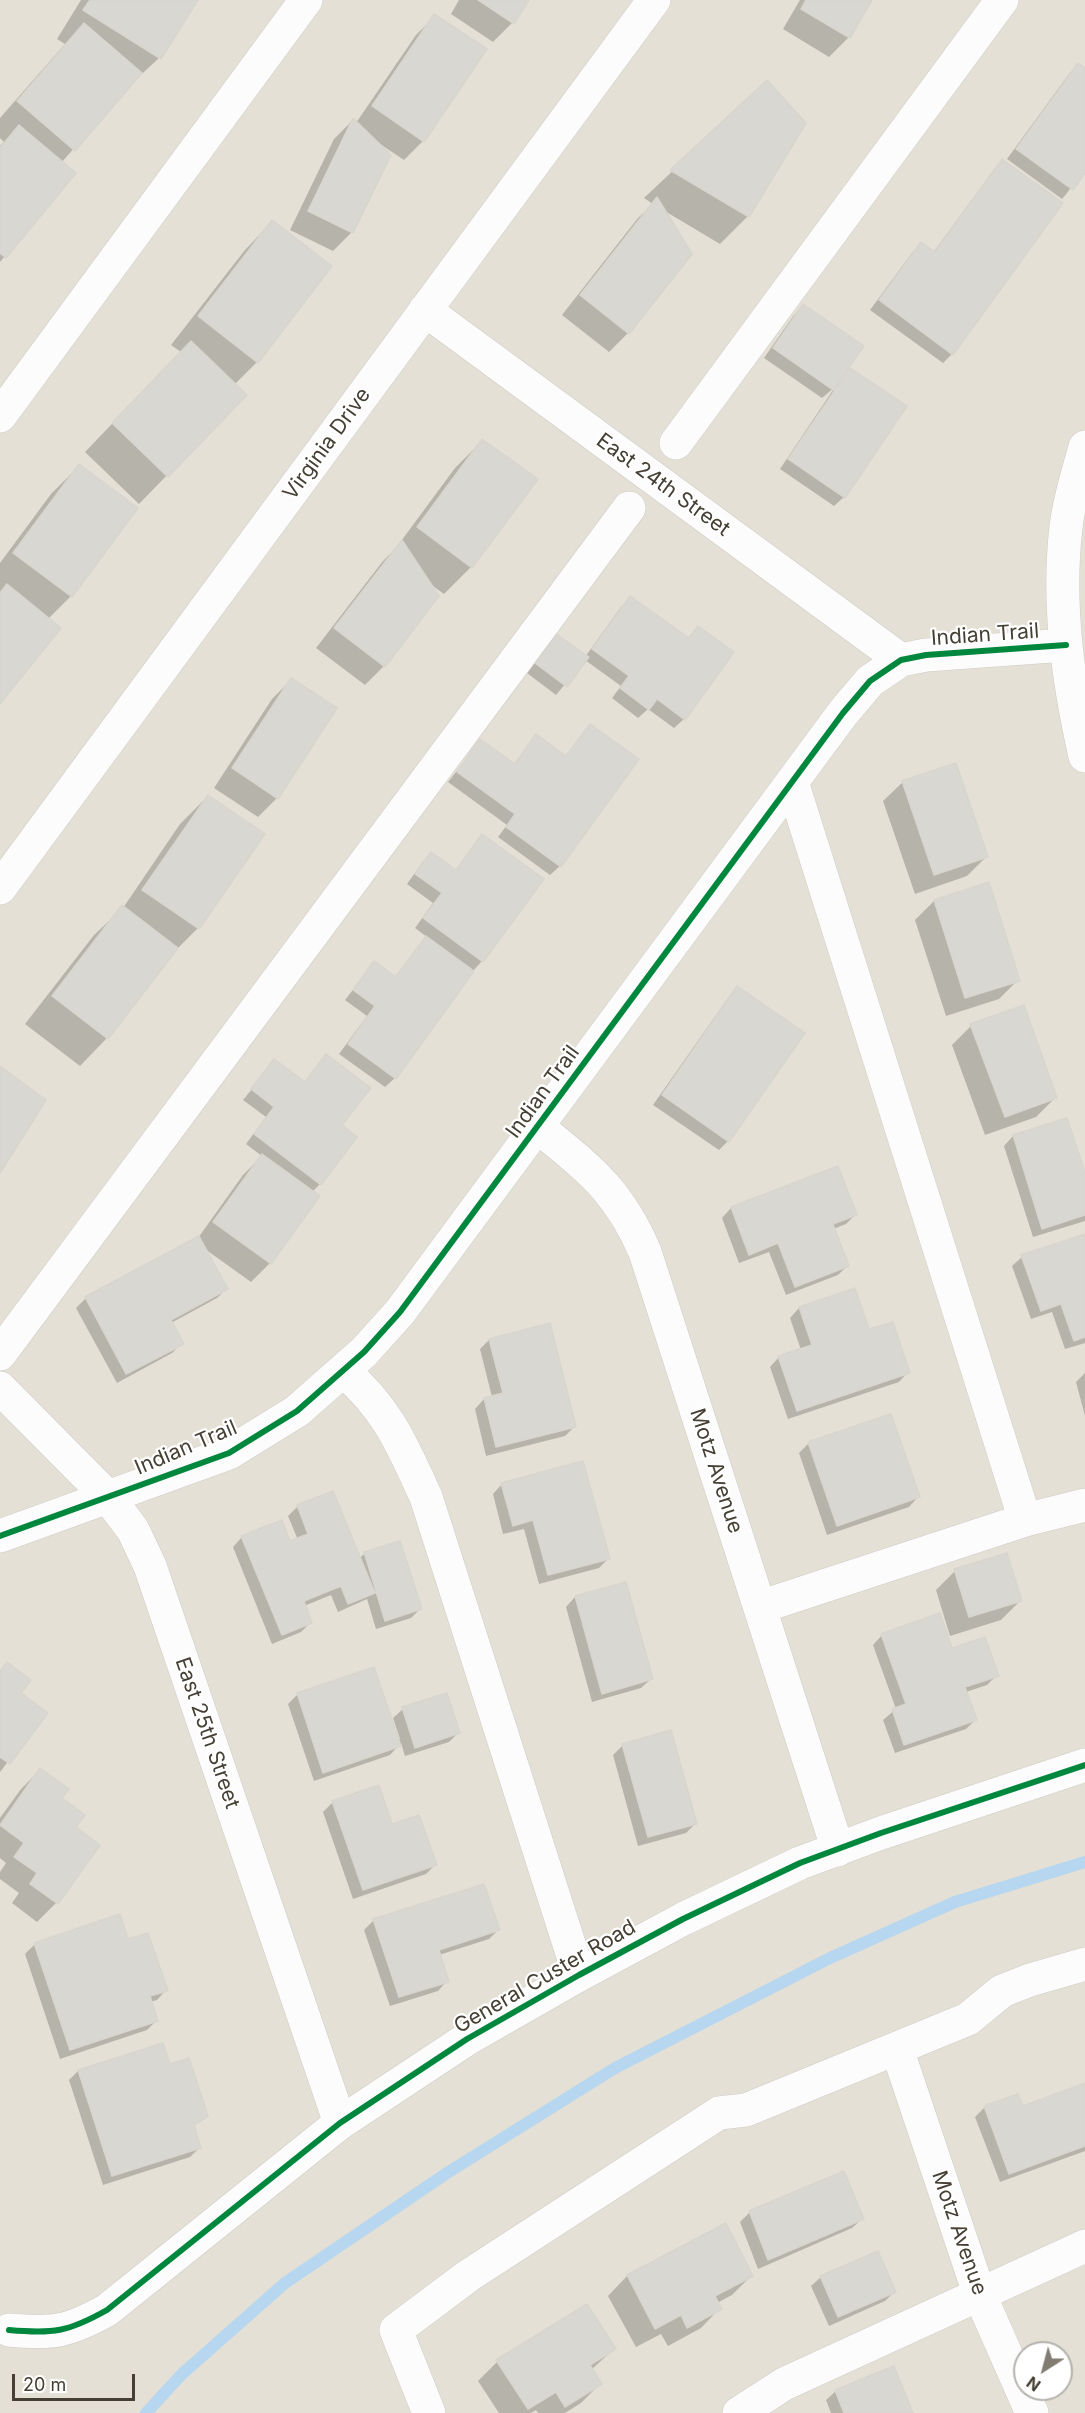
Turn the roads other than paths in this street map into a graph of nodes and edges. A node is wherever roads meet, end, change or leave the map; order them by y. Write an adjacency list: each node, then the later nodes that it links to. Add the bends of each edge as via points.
1 (306, 0): 5 (street)
2 (654, 0): 4 (street, Virginia Drive)
3 (1002, 0): 6 (street)
4 (425, 310): 10 (street, East 24th Street); 13 (street, Virginia Drive)
5 (0, 416)
6 (676, 443)
7 (1085, 447): 9 (street, via 1066,526)
8 (629, 508): 15 (street)
9 (1066, 645): 10 (street, Indian Trail); 11 (street)
10 (901, 660): 12 (street, Indian Trail, via 870,681)
11 (1085, 756)
12 (792, 782): 14 (street, Indian Trail); 20 (street)
13 (0, 888)
14 (538, 1127): 16 (street, Indian Trail, via 400,1312); 22 (street, Motz Avenue, via 592,1171 616,1197 633,1224)
15 (0, 1354)
16 (343, 1371): 18 (street, Indian Trail, via 297,1411 229,1453); 26 (street, via 379,1405 426,1497)
17 (0, 1388): 18 (street, East 25th Street)
18 (108, 1497): 21 (street, Indian Trail); 28 (street, East 25th Street, via 133,1530 150,1566)
19 (1085, 1505): 20 (street)
20 (1025, 1520): 22 (street)
21 (0, 1536)
22 (760, 1607): 24 (street, Motz Avenue)
23 (1085, 1765): 24 (street, General Custer Road)
24 (838, 1850): 26 (street, General Custer Road, via 801,1863 683,1919)
25 (1085, 1964): 27 (street, via 1002,1991 968,2019)
26 (579, 1975): 28 (street, General Custer Road, via 467,2039)
27 (897, 2049): 30 (street, Motz Avenue); 33 (street, via 746,2110 719,2113 468,2276 396,2330)
28 (340, 2123): 31 (street, General Custer Road, via 107,2310 59,2332)
29 (1085, 2246): 30 (street)
30 (979, 2293): 32 (street); 36 (street, Motz Avenue)
31 (9, 2330)
32 (784, 2384): 34 (street); 35 (street)
33 (429, 2413)
34 (739, 2413)
35 (759, 2413)
36 (1032, 2413)

